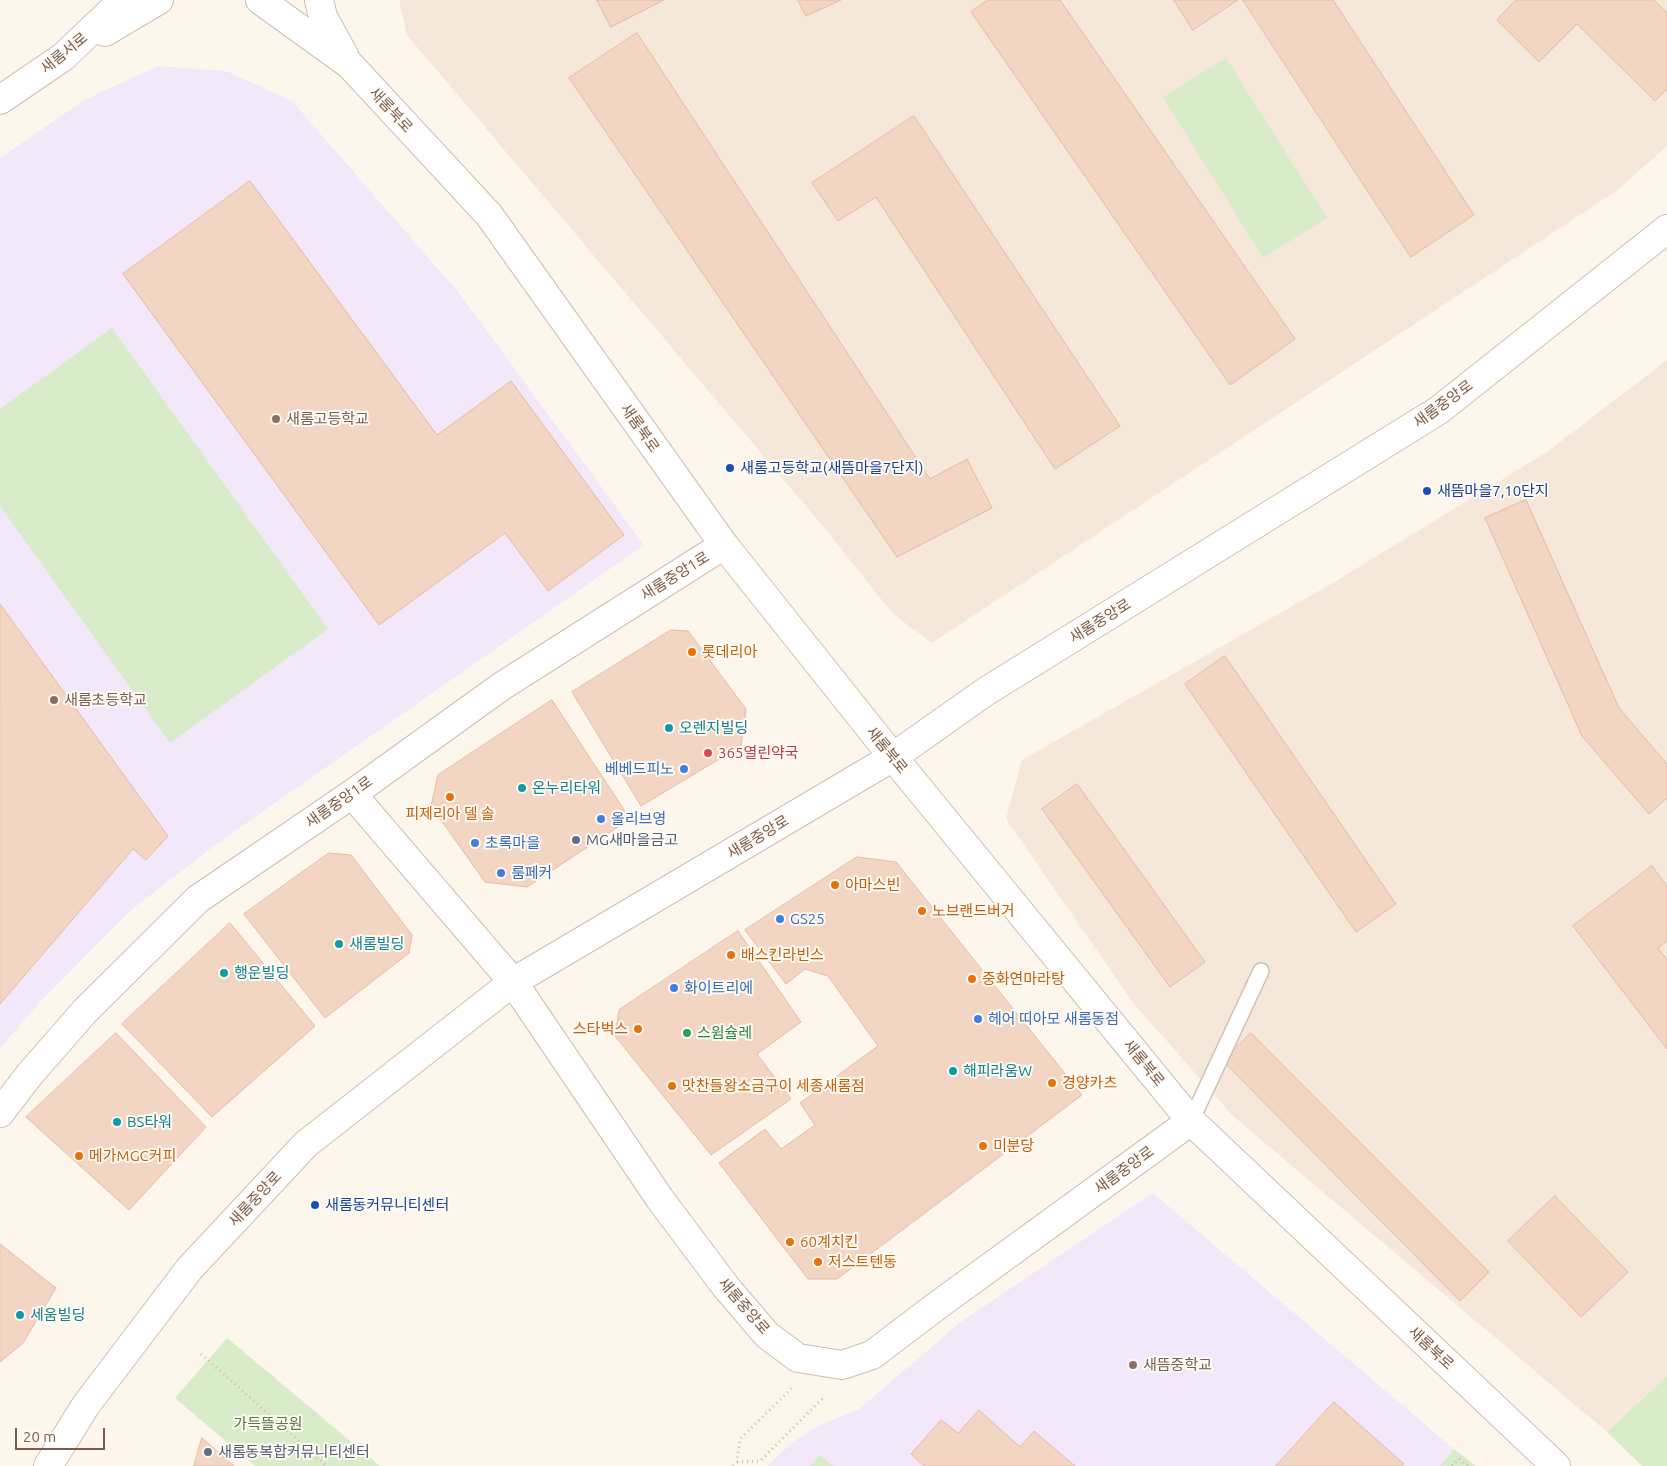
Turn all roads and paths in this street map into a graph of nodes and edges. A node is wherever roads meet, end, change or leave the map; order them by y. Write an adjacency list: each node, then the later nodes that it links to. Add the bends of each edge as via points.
1 (123, 0): 5 (street, 새롬서로)
2 (159, 0): 5 (street)
3 (260, 0): 6 (street, 새롬북로)
4 (319, 0): 6 (street, via 323,18)
5 (63, 57): 7 (street, 새롬서로)
6 (350, 65): 9 (street, 새롬북로, via 489,216)
7 (0, 100)
8 (1667, 229): 10 (street, 새롬중앙로, via 1438,410 985,692)
9 (724, 545): 10 (street, 새롬북로); 11 (street, 새롬중앙1로, via 502,686)
10 (893, 758): 13 (street, 새롬중앙로); 15 (street, 새롬북로)
11 (352, 794): 13 (street); 14 (street, 새롬중앙1로, via 198,899 85,1011)
12 (1260, 971): 15 (lane)
13 (513, 982): 15 (street, 새롬중앙로, via 660,1199 726,1287 767,1335 798,1358 842,1365 872,1355); 20 (street, 새롬중앙로, via 306,1144 190,1268 86,1405)
14 (0, 1113)
15 (1191, 1121): 25 (street, 새롬북로)
16 (201, 1354): 21 (path)
17 (792, 1388): 19 (path, via 740,1439)
18 (823, 1398): 19 (path, via 760,1461)
19 (737, 1462): 22 (path)
20 (48, 1466)
21 (327, 1466)
22 (734, 1466)
23 (1452, 1466): 24 (path, via 1459,1459)
24 (1468, 1466)
25 (1556, 1466)

